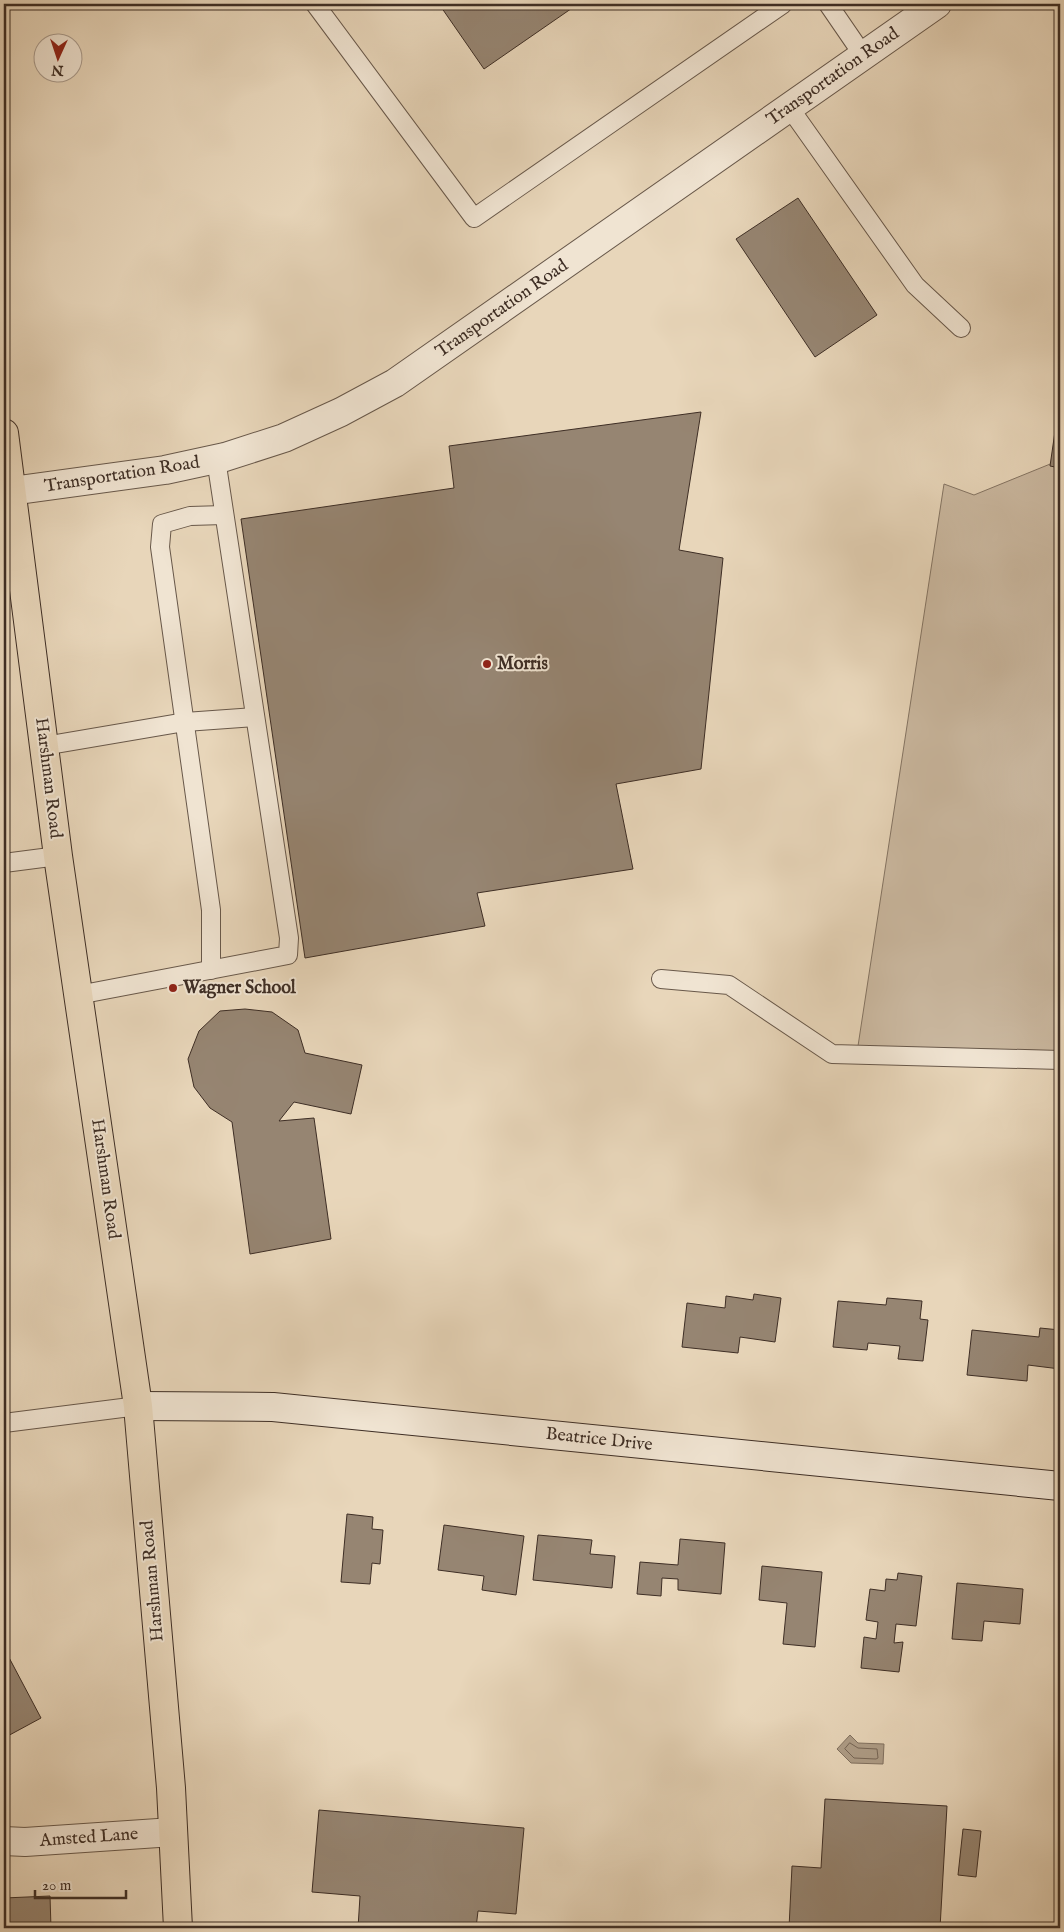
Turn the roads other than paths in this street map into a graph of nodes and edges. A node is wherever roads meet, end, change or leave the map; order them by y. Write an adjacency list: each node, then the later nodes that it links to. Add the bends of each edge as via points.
1 (315, 4): 2 (lane, via 474,218)
2 (784, 4)
3 (828, 4): 5 (lane)
4 (937, 4): 5 (street, Transportation Road)
5 (863, 55): 6 (street, Transportation Road)
6 (789, 107): 7 (lane, via 914,285); 9 (street, Transportation Road, via 395,382 284,438)
7 (961, 328)
8 (4, 433): 10 (main road, Harshman Road)
9 (216, 459): 10 (street, Transportation Road, via 165,470); 11 (lane)
10 (8, 492): 14 (main road, Harshman Road)
11 (224, 515): 12 (lane); 13 (lane, via 190,516 162,524 160,546)
12 (255, 717): 13 (lane); 17 (lane, via 289,938 288,955)
13 (185, 722): 14 (lane); 17 (lane, via 211,910)
14 (44, 746): 15 (main road, Harshman Road)
15 (58, 856): 16 (lane); 19 (main road, Harshman Road)
16 (4, 863)
17 (211, 970): 19 (lane)
18 (661, 979): 20 (lane, via 729,986 832,1054)
19 (78, 995): 21 (main road, Harshman Road)
20 (1060, 1060)
21 (138, 1406): 22 (lane); 23 (street, Beatrice Drive, via 273,1407); 24 (main road, Harshman Road)
22 (4, 1423)
23 (1060, 1486)
24 (173, 1832): 25 (street, Amsted Lane); 26 (main road, Harshman Road)
25 (4, 1842)
26 (178, 1928)

